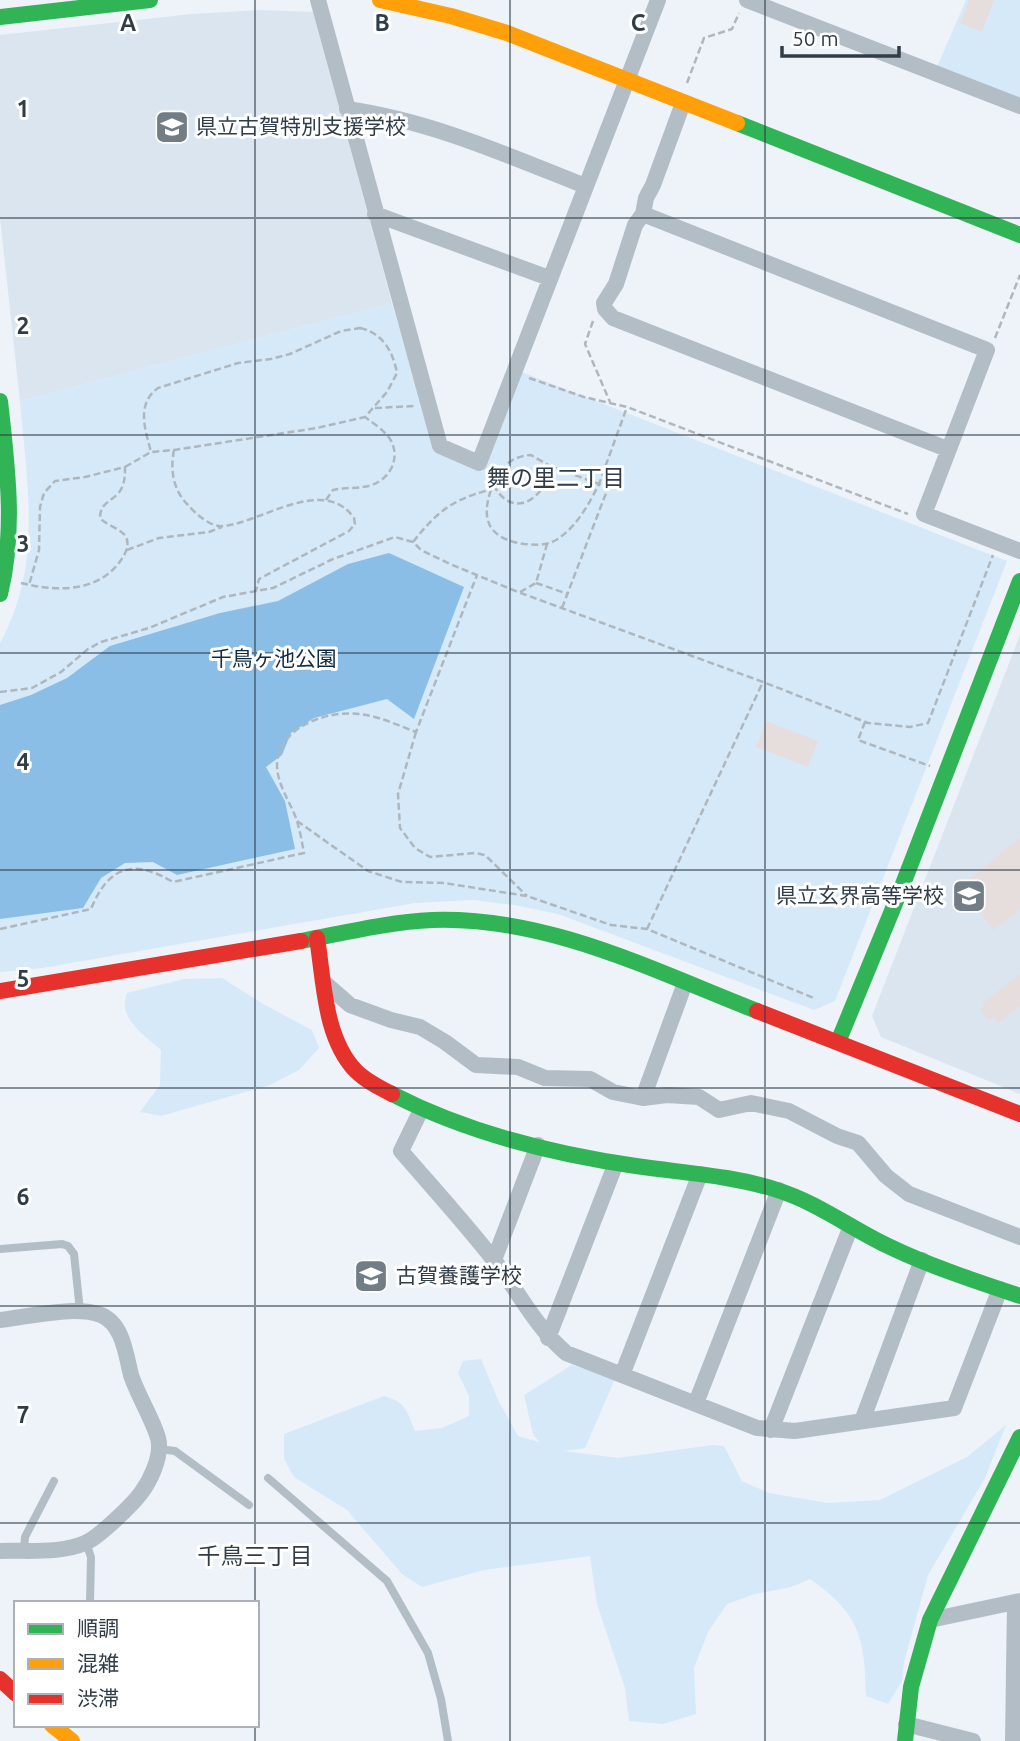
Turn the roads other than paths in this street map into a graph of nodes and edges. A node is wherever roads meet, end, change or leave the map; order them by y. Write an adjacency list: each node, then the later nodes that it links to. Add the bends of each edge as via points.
1 (318, 0): 11 (street)
2 (658, 0): 8 (street)
3 (141, 1): 6 (street)
4 (389, 1): 8 (street, via 507,33)
5 (744, 5): 10 (street)
6 (52, 6): 7 (street)
7 (0, 17)
8 (627, 80): 9 (street); 12 (street)
9 (683, 103): 14 (street); 15 (street)
10 (1020, 106)
11 (347, 109): 12 (street, via 461,136); 13 (street)
12 (585, 186): 16 (street)
13 (376, 214): 16 (street); 16 (street, via 440,446 479,463)
14 (643, 214): 18 (street, via 604,303 613,318); 18 (street, via 987,350)
15 (1020, 235)
16 (549, 278)
17 (0, 401): 21 (street, via 11,514 9,559)
18 (947, 449): 19 (street, via 924,514)
19 (1020, 551)
20 (1020, 581): 26 (street)
21 (2, 586)
22 (317, 938): 23 (street, via 413,921 496,921 545,930); 24 (street); 25 (street)
23 (685, 983): 26 (street); 27 (street)
24 (326, 984): 27 (street, via 350,1004 420,1027 476,1065 517,1067 545,1078 590,1079 613,1092); 28 (street, via 333,1023 350,1065 365,1080)
25 (0, 991)
26 (838, 1042): 29 (street)
27 (643, 1098): 35 (street, via 699,1097 719,1110 751,1102 789,1111 858,1143 886,1176 909,1194)
28 (421, 1110): 30 (street, via 471,1129); 37 (street, via 401,1152)
29 (1020, 1114)
30 (538, 1145): 31 (street); 37 (street)
31 (617, 1163): 32 (street); 43 (street)
32 (701, 1174): 33 (street); 44 (street)
33 (779, 1190): 34 (street); 45 (street)
34 (850, 1226): 38 (street); 47 (street)
35 (1020, 1237)
36 (0, 1249): 41 (lane, via 68,1247 74,1254)
37 (494, 1260): 43 (street)
38 (922, 1260): 39 (street); 46 (street)
39 (1000, 1289): 40 (street); 46 (street, via 954,1408)
40 (1020, 1296)
41 (80, 1311): 42 (street); 49 (street, via 100,1315 119,1332)
42 (0, 1320)
43 (548, 1338): 44 (street, via 566,1353)
44 (622, 1376): 45 (street)
45 (696, 1403): 47 (street, via 757,1429)
46 (862, 1421): 47 (street)
47 (771, 1430)
48 (1020, 1437): 58 (street)
49 (159, 1449): 52 (lane, via 176,1451); 53 (street, via 140,1494)
50 (268, 1478): 64 (lane, via 387,1581 428,1653)
51 (54, 1481): 54 (lane, via 25,1537)
52 (249, 1505)
53 (86, 1543): 54 (street); 56 (lane, via 92,1556)
54 (24, 1550): 55 (street)
55 (0, 1551)
56 (90, 1601)
57 (1018, 1602): 58 (street); 67 (street)
58 (930, 1620): 61 (street)
59 (0, 1679): 60 (street)
60 (14, 1692)
61 (906, 1724): 65 (street); 66 (street)
62 (54, 1727): 63 (street)
63 (72, 1741)
64 (448, 1741)
65 (905, 1741)
66 (973, 1741)
67 (1013, 1741)

